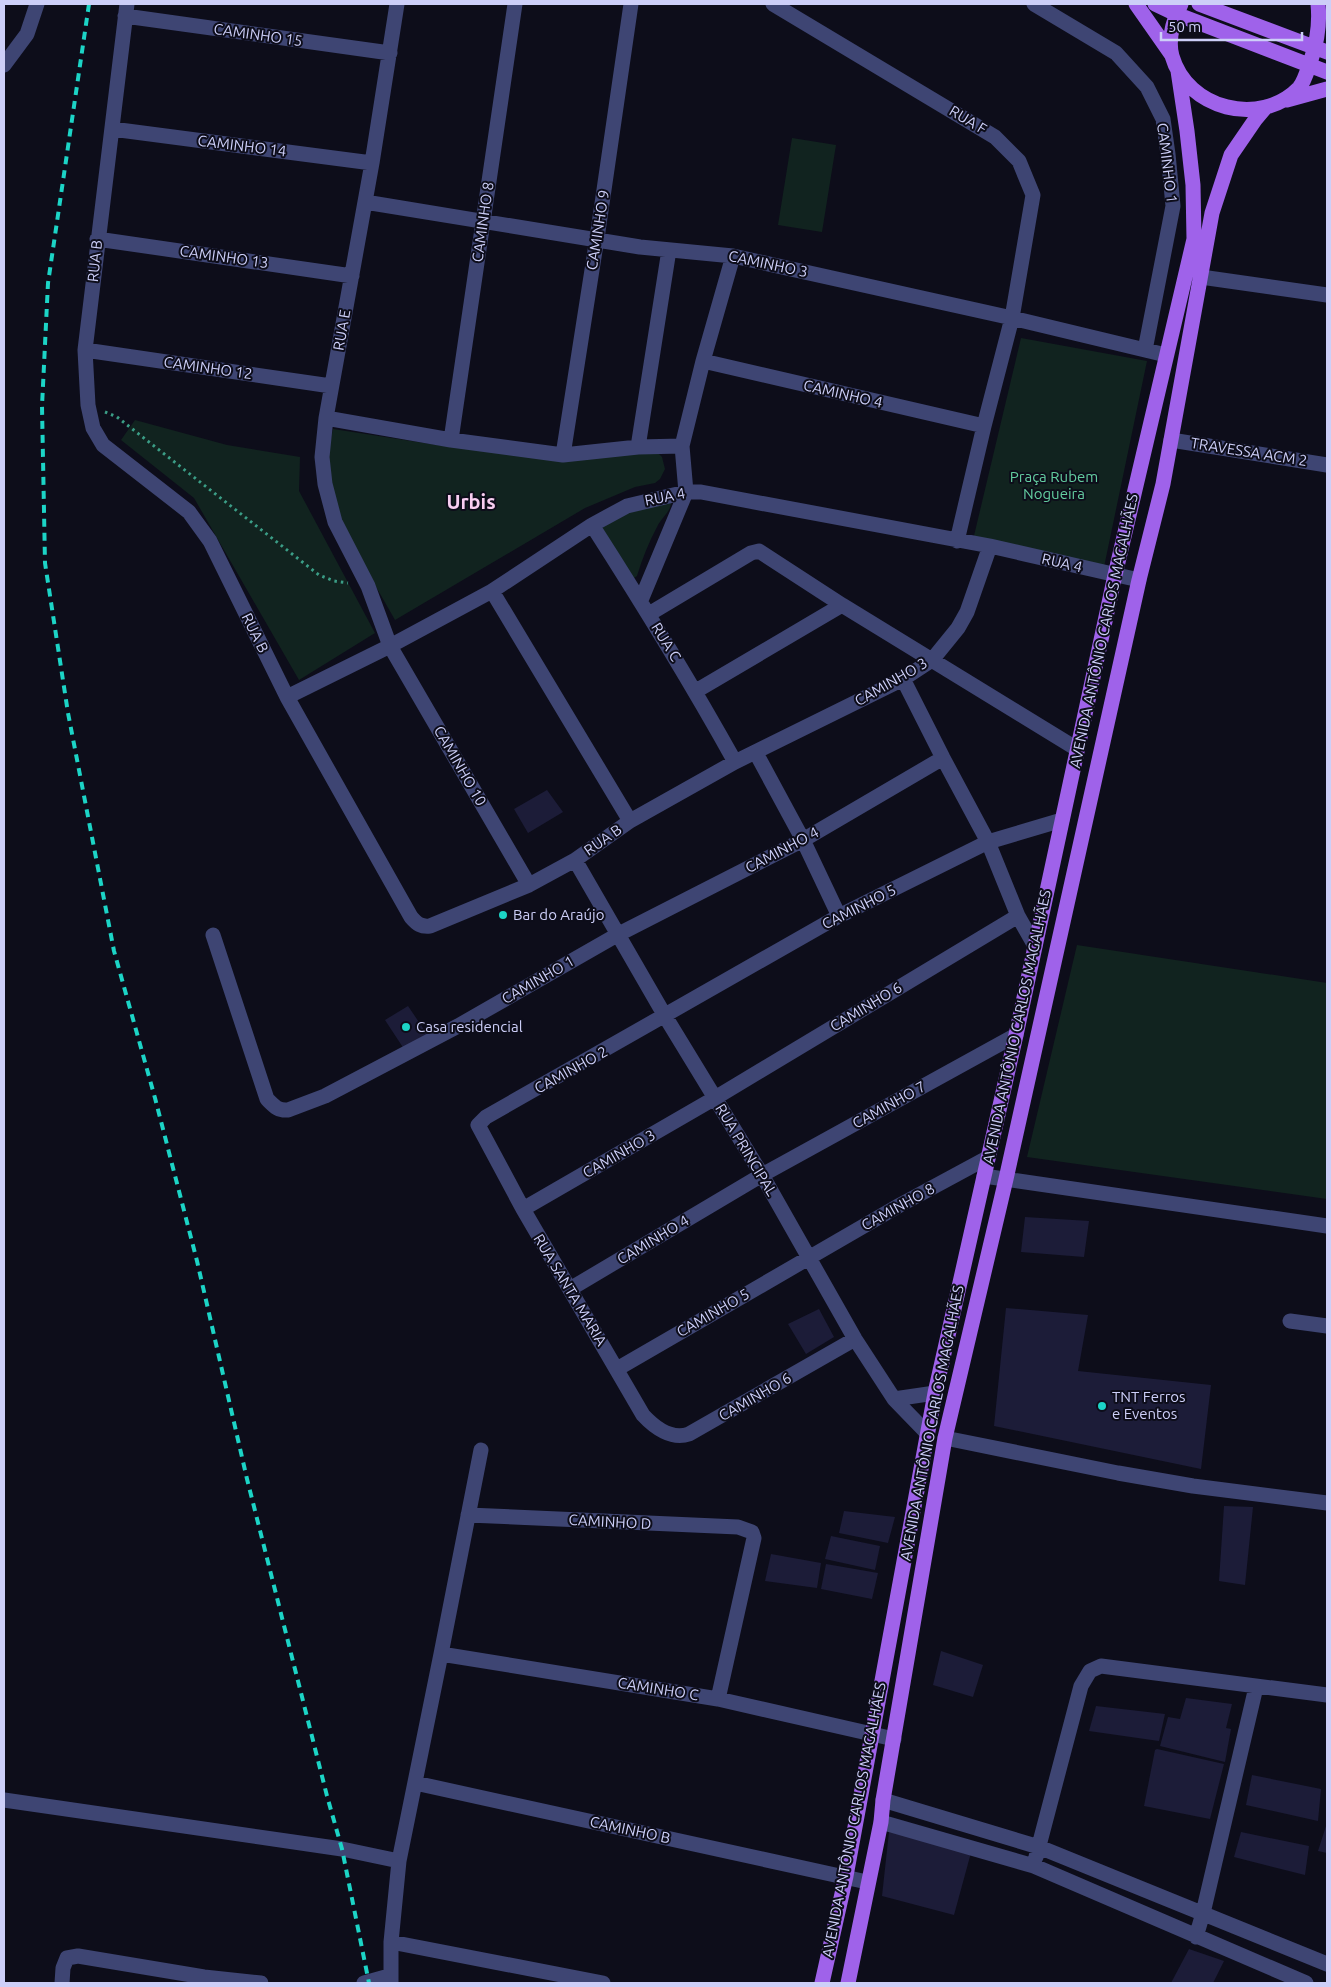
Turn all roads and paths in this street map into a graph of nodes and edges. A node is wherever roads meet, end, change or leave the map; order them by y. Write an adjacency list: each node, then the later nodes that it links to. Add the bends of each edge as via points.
1 (38, 4): 17 (street, via 27,34)
2 (397, 4): 15 (street, RUA E)
3 (515, 4): 26 (street, CAMINHO 8)
4 (631, 4): 27 (street, CAMINHO 9)
5 (773, 4): 34 (street, RUA F, via 994,136 1018,161 1033,196)
6 (1034, 4): 36 (street, CAMINHO 1, via 1116,53 1147,87 1163,119 1174,206)
7 (1136, 4): 16 (main road)
8 (1155, 4): 11 (main road)
9 (1199, 4): 14 (main road)
10 (1319, 4): 13 (main road); 14 (main road)
11 (1178, 9): 16 (main road, AVENIDA ANTÔNIO CARLOS MAGALHÃES, via 1171,33); 18 (main road)
12 (126, 10): 15 (street, CAMINHO 15); 23 (street, RUA B)
13 (1327, 14)
14 (1321, 50): 18 (main road, AVENIDA ANTÔNIO CARLOS MAGALHÃES)
15 (390, 54): 24 (street, RUA E)
16 (1171, 54): 19 (main road, AVENIDA ANTÔNIO CARLOS MAGALHÃES)
17 (4, 65)
18 (1309, 66): 20 (main road); 22 (main road, AVENIDA ANTÔNIO CARLOS MAGALHÃES, via 1300,86)
19 (1178, 71): 22 (main road, AVENIDA ANTÔNIO CARLOS MAGALHÃES, via 1191,87 1226,108 1246,110); 37 (main road, AVENIDA ANTÔNIO CARLOS MAGALHÃES, via 1188,131 1194,239)
20 (1327, 72)
21 (1327, 89): 22 (main road)
22 (1272, 105): 32 (main road, AVENIDA ANTÔNIO CARLOS MAGALHÃES, via 1255,120 1231,155 1212,213)
23 (112, 129): 24 (street, CAMINHO 14); 28 (street, RUA B)
24 (372, 163): 25 (street, RUA E)
25 (365, 202): 26 (street, CAMINHO 3); 31 (street, RUA E)
26 (483, 221): 27 (street, CAMINHO 3); 43 (street, CAMINHO 8)
27 (597, 238): 29 (street, CAMINHO 3); 47 (street, CAMINHO 9)
28 (97, 239): 31 (street, CAMINHO 13); 35 (street, RUA B)
29 (669, 250): 30 (street, CAMINHO 3); 46 (street)
30 (733, 256): 34 (street, CAMINHO 3); 38 (street)
31 (352, 276): 39 (street, RUA E)
32 (1201, 277): 33 (street); 44 (main road, AVENIDA ANTÔNIO CARLOS MAGALHÃES)
33 (1327, 295)
34 (1012, 318): 36 (street, CAMINHO 3); 42 (street)
35 (85, 350): 39 (street, CAMINHO 12); 40 (street, RUA B)
36 (1145, 350): 37 (street, CAMINHO 3)
37 (1166, 355): 53 (main road, AVENIDA ANTÔNIO CARLOS MAGALHÃES)
38 (703, 361): 42 (street, CAMINHO 4); 45 (street)
39 (331, 386): 41 (street, RUA E)
40 (88, 405): 55 (path, via 117,417 319,575); 64 (street, RUA B, via 93,428 103,445 189,512 199,524)
41 (326, 418): 43 (street); 55 (street, RUA E, via 322,456 325,484 335,522)
42 (984, 426): 51 (street)
43 (451, 440): 47 (street)
44 (1171, 440): 48 (street, TRAVESSA ACM 2); 54 (main road, AVENIDA ANTÔNIO CARLOS MAGALHÃES)
45 (682, 446): 46 (street); 49 (street)
46 (638, 447): 47 (street)
47 (563, 455)
48 (1327, 464)
49 (686, 492): 50 (street, RUA 4, via 627,506); 51 (street, RUA 4, via 737,498); 57 (street)
50 (592, 525): 56 (street, RUA 4); 57 (street, RUA C)
51 (957, 541): 52 (street, RUA 4)
52 (990, 546): 53 (street, RUA 4); 61 (street, CAMINHO 3, via 967,612)
53 (1115, 575): 54 (street, RUA 4); 65 (main road, AVENIDA ANTÔNIO CARLOS MAGALHÃES)
54 (1139, 580): 87 (main road, AVENIDA ANTÔNIO CARLOS MAGALHÃES)
55 (368, 586): 60 (street, RUA E)
56 (492, 591): 60 (street, RUA 4); 70 (street)
57 (641, 600): 59 (street, RUA C)
58 (842, 605): 59 (street, via 759,551); 61 (street); 63 (street)
59 (649, 614): 63 (street, RUA C)
60 (390, 646): 64 (street, RUA 4); 74 (street, CAMINHO 10)
61 (932, 660): 62 (street, CAMINHO 3); 65 (street)
62 (903, 679): 66 (street, CAMINHO 3); 67 (street)
63 (696, 691): 68 (street, RUA C)
64 (287, 697): 74 (street, RUA B, via 411,917 418,924 430,926)
65 (1077, 749): 69 (main road, AVENIDA ANTÔNIO CARLOS MAGALHÃES)
66 (756, 752): 68 (street, CAMINHO 3); 71 (street)
67 (943, 758): 71 (street, CAMINHO 4); 72 (street)
68 (735, 762): 70 (street, RUA B)
69 (1062, 820): 72 (street, CAMINHO 5); 79 (main road, AVENIDA ANTÔNIO CARLOS MAGALHÃES)
70 (630, 821): 73 (street, RUA B)
71 (803, 840): 75 (street); 78 (street, CAMINHO 4)
72 (988, 842): 75 (street, CAMINHO 5); 76 (street)
73 (575, 860): 74 (street, RUA B); 78 (street, RUA PRINCIPAL)
74 (529, 885)
75 (839, 916): 80 (street, CAMINHO 5)
76 (1018, 916): 79 (street); 82 (street, CAMINHO 6)
77 (213, 935): 78 (street, CAMINHO 1, via 259,1080 267,1099 282,1111 325,1096 458,1026)
78 (617, 935): 80 (street, RUA PRINCIPAL)
79 (1035, 946): 81 (main road, AVENIDA ANTÔNIO CARLOS MAGALHÃES)
80 (665, 1016): 82 (street, RUA PRINCIPAL); 83 (street, CAMINHO 2, via 486,1117)
81 (1016, 1035): 84 (main road, AVENIDA ANTÔNIO CARLOS MAGALHÃES); 85 (street, CAMINHO 7)
82 (715, 1098): 85 (street, RUA PRINCIPAL); 88 (street, CAMINHO 3)
83 (478, 1125): 88 (street, RUA SANTA MARIA)
84 (988, 1158): 86 (main road, AVENIDA ANTÔNIO CARLOS MAGALHÃES); 90 (street, CAMINHO 8, via 900,1204)
85 (762, 1175): 90 (street, RUA PRINCIPAL); 91 (street, CAMINHO 4)
86 (984, 1176): 87 (street); 96 (main road, AVENIDA ANTÔNIO CARLOS MAGALHÃES)
87 (1006, 1179): 89 (street); 100 (main road, AVENIDA ANTÔNIO CARLOS MAGALHÃES)
88 (522, 1209): 91 (street, RUA SANTA MARIA)
89 (1327, 1226)
90 (810, 1258): 94 (street, RUA PRINCIPAL); 95 (street, CAMINHO 5)
91 (570, 1289): 95 (street, RUA SANTA MARIA)
92 (1290, 1321): 93 (street)
93 (1327, 1326)
94 (855, 1339): 97 (street, RUA PRINCIPAL); 99 (street, CAMINHO 6)
95 (617, 1369): 99 (street, RUA SANTA MARIA, via 643,1416 660,1430)
96 (935, 1393): 97 (street); 98 (main road, AVENIDA ANTÔNIO CARLOS MAGALHÃES)
97 (894, 1399): 98 (street, RUA PRINCIPAL)
98 (927, 1433): 100 (main road); 108 (main road, AVENIDA ANTÔNIO CARLOS MAGALHÃES)
99 (680, 1437)
100 (945, 1438): 102 (street, via 1193,1486); 109 (main road, AVENIDA ANTÔNIO CARLOS MAGALHÃES)
101 (480, 1450): 103 (street)
102 (1327, 1502)
103 (468, 1515): 104 (street); 107 (street, CAMINHO D, via 738,1527 752,1532 754,1538)
104 (441, 1654): 107 (street, CAMINHO C); 110 (street)
105 (1256, 1687): 106 (street); 114 (street, via 1101,1666 1090,1671 1081,1686); 119 (street)
106 (1327, 1695)
107 (718, 1699): 108 (street, CAMINHO C)
108 (873, 1734): 109 (street, CAMINHO C); 117 (main road, AVENIDA ANTÔNIO CARLOS MAGALHÃES)
109 (894, 1739): 112 (main road, AVENIDA ANTÔNIO CARLOS MAGALHÃES)
110 (415, 1783): 115 (street); 117 (street, CAMINHO B)
111 (4, 1800): 115 (street, via 342,1849)
112 (882, 1800): 113 (main road, AVENIDA ANTÔNIO CARLOS MAGALHÃES); 114 (street)
113 (880, 1822): 116 (street); 118 (main road, AVENIDA ANTÔNIO CARLOS MAGALHÃES)
114 (1039, 1847): 116 (street); 119 (street)
115 (399, 1861): 121 (street)
116 (1034, 1866): 120 (street)
117 (846, 1876): 118 (street, CAMINHO B); 129 (main road, AVENIDA ANTÔNIO CARLOS MAGALHÃES)
118 (867, 1882): 130 (main road, AVENIDA ANTÔNIO CARLOS MAGALHÃES)
119 (1203, 1913): 120 (street); 122 (street)
120 (1196, 1937): 131 (street)
121 (391, 1942): 124 (street); 128 (street)
122 (1327, 1964)
123 (204, 1980): 125 (street, via 72,1957 65,1962); 126 (street)
124 (390, 1980): 127 (street)
125 (62, 1983)
126 (262, 1983)
127 (364, 1983)
128 (603, 1983)
129 (822, 1983)
130 (848, 1983)
131 (1306, 1983)

